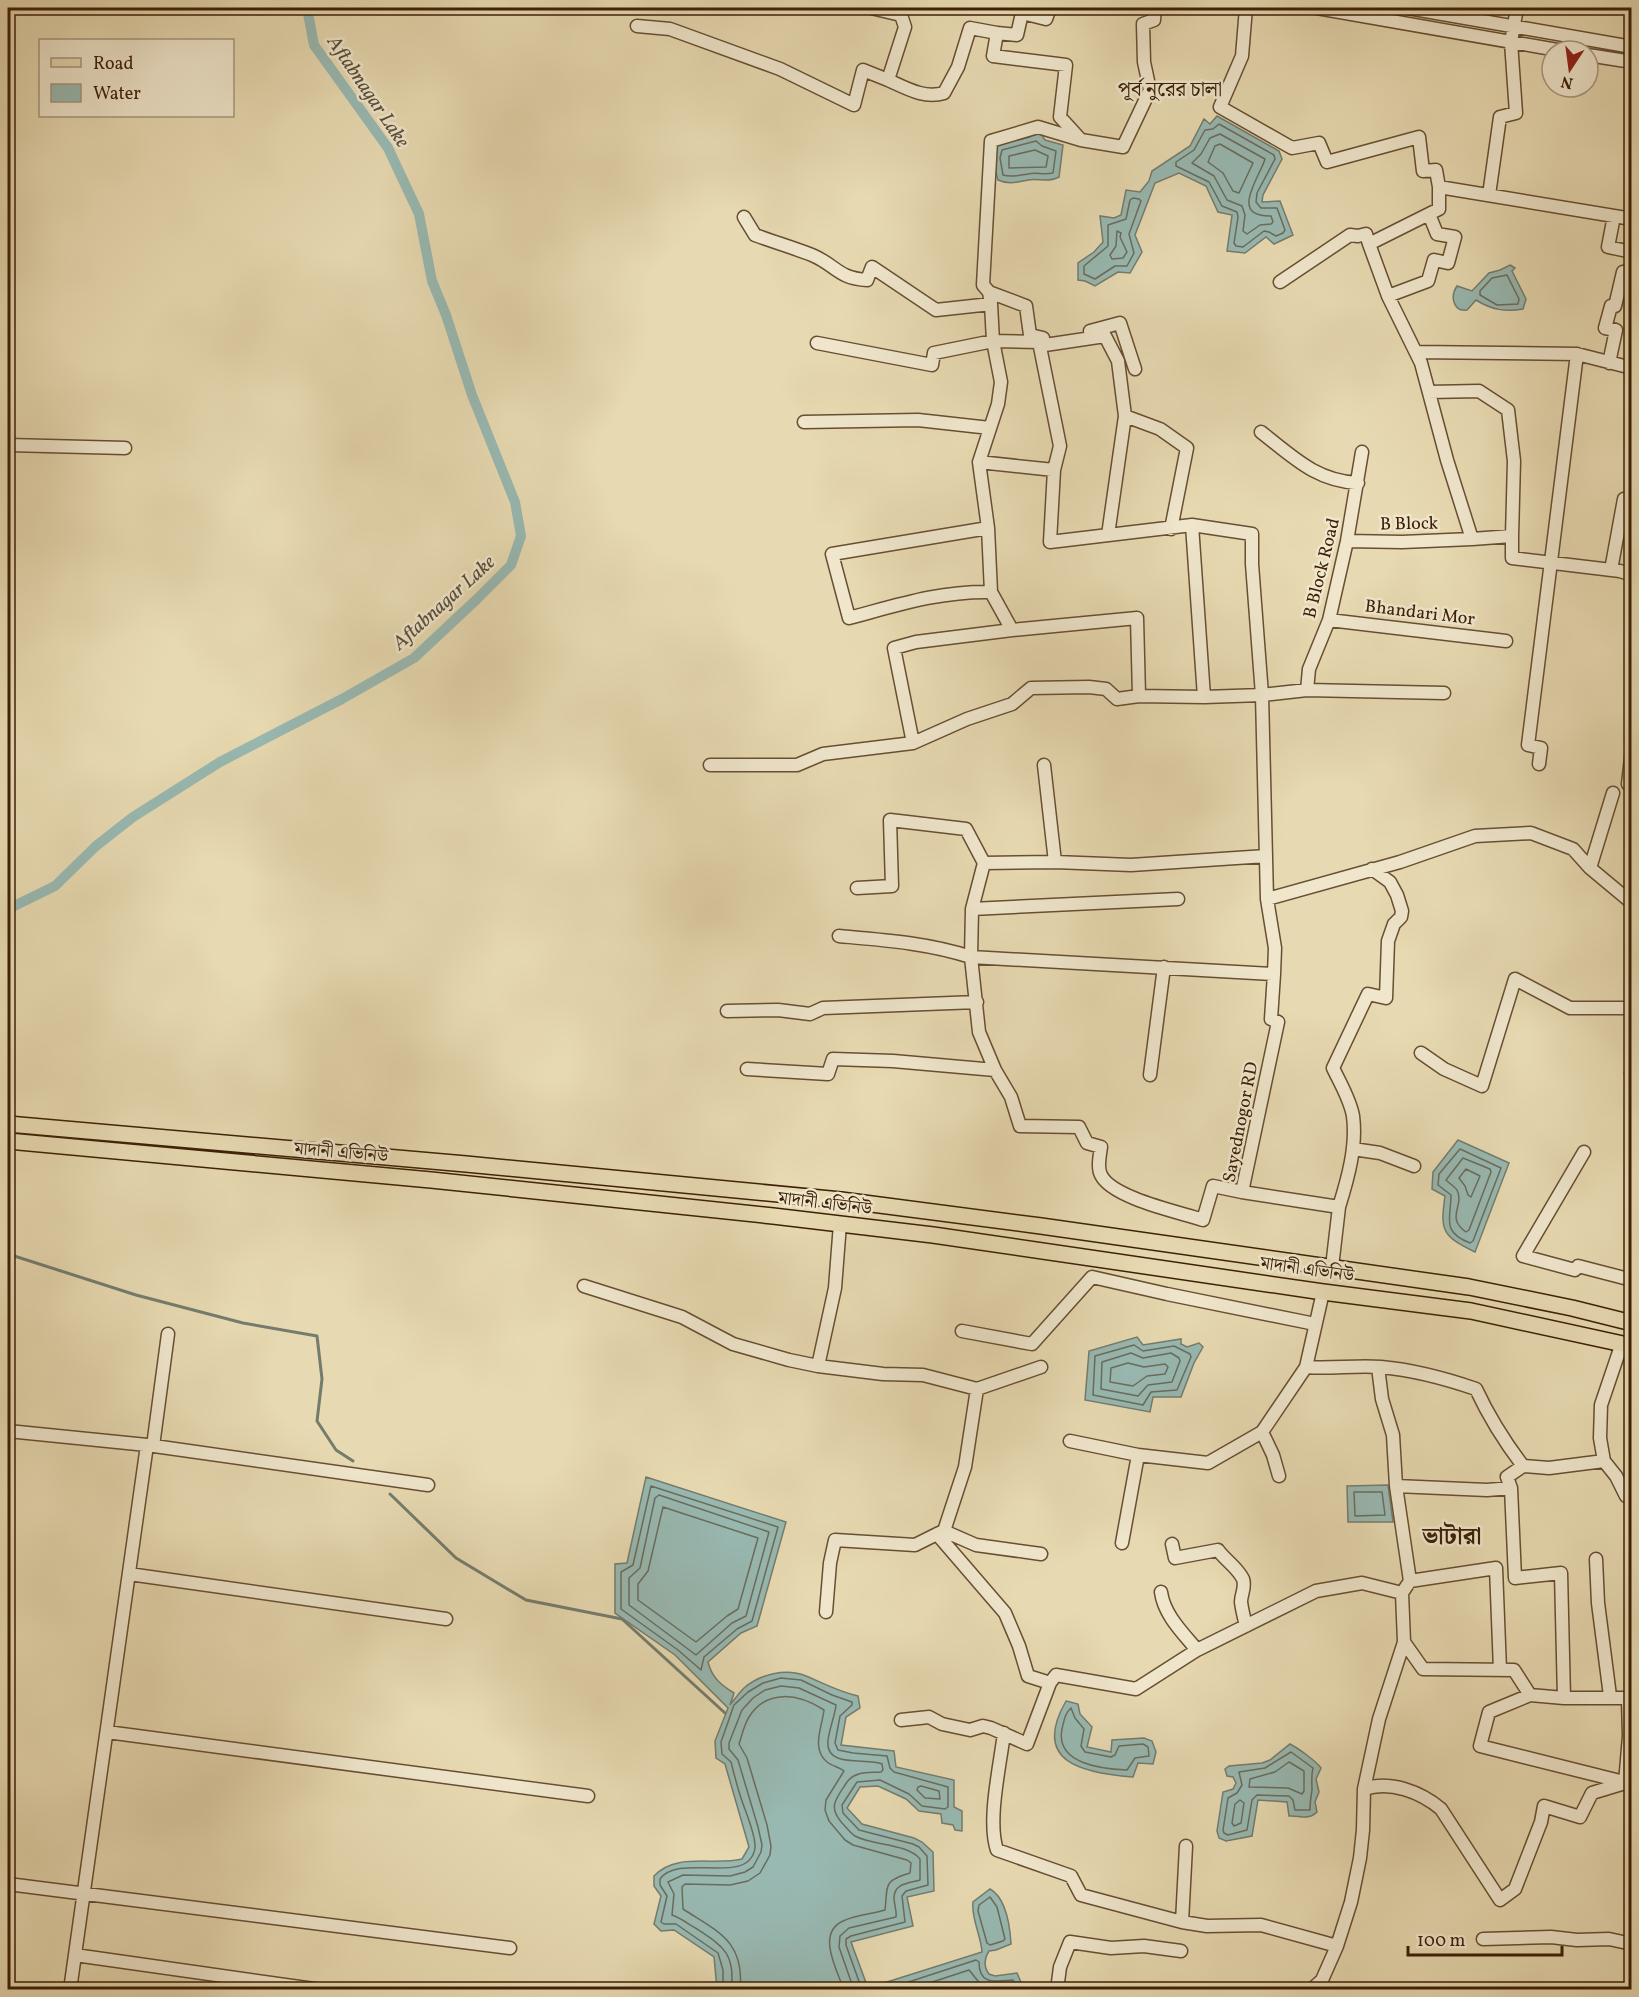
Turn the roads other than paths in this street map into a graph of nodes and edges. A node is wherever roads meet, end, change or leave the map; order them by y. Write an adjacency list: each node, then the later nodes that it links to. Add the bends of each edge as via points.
1 (871, 8): 17 (street, via 901,15 905,27)
2 (1050, 8): 10 (street, via 1046,19 1022,13 1017,35)
3 (1155, 8): 18 (street, via 1154,20 1143,24 1144,62 1150,90 1123,147)
4 (1246, 8): 19 (street, via 1242,56 1220,107 1292,148 1319,143 1327,162 1419,137 1423,171 1436,170)
5 (1317, 8): 11 (street)
6 (1408, 8): 9 (street)
7 (1516, 8): 9 (street)
8 (637, 26): 17 (street, via 670,29 780,69 854,105 863,70)
9 (1514, 27): 11 (street); 12 (street)
10 (997, 33): 17 (street, via 970,28 958,67 944,93 932,97); 18 (street, via 993,56 1066,65 1060,117)
11 (1512, 42): 13 (street); 20 (street, via 1516,112 1500,117)
12 (1605, 43): 14 (street); 15 (street)
13 (1540, 47)
14 (1632, 47)
15 (1602, 57): 16 (street)
16 (1632, 62)
17 (888, 80)
18 (1081, 140): 30 (street, via 1038,127 991,141 983,285)
19 (1438, 187): 20 (street); 21 (street, via 1439,209)
20 (1489, 195): 22 (street)
21 (1429, 214): 25 (street); 29 (street, via 1437,234 1455,237 1448,263 1434,260 1428,281)
22 (1614, 216): 24 (street); 26 (street, via 1608,247)
23 (744, 217): 30 (street, via 755,235 815,256 854,279 867,280 872,267 936,310)
24 (1632, 219)
25 (1369, 244): 28 (street, via 1366,234 1350,235); 29 (street)
26 (1632, 252)
27 (1632, 262): 36 (street, via 1629,273 1623,272 1605,328 1616,330)
28 (1280, 282)
29 (1388, 296): 34 (street)
30 (990, 298): 31 (street); 38 (street, via 1026,306 1030,334 1047,339 1120,323)
31 (993, 341): 32 (street); 33 (street, via 934,353 932,365); 42 (street, via 1001,381)
32 (1039, 342): 40 (street, via 1045,345 1105,336 1118,361); 48 (street, via 1060,446)
33 (817, 343)
34 (1416, 352): 35 (street); 39 (street)
35 (1577, 354): 36 (street); 58 (street)
36 (1609, 363): 37 (street)
37 (1632, 368)
38 (1135, 369)
39 (1429, 392): 55 (street, via 1479,391 1508,410 1514,461); 56 (street)
40 (1125, 416): 53 (street, via 1160,429 1187,448); 54 (street)
41 (804, 422): 42 (street, via 918,420)
42 (990, 428): 47 (street)
43 (1261, 432): 49 (street, via 1326,478)
44 (8, 445): 45 (street)
45 (125, 447)
46 (1362, 452): 49 (street, B Block Road)
47 (979, 462): 48 (street); 52 (street)
48 (1054, 470): 54 (street, via 1050,542)
49 (1358, 483): 57 (street, B Block Road)
50 (1632, 501): 59 (street, via 1624,500)
51 (1192, 525): 53 (street); 67 (street, via 1252,534); 69 (street)
52 (988, 528): 61 (street); 61 (street, via 832,554 849,618 930,597)
53 (1171, 529): 54 (street)
54 (1108, 535)
55 (1512, 536): 56 (street, B Block); 58 (street, via 1512,558)
56 (1472, 539): 57 (street, B Block)
57 (1347, 541): 62 (street, B Block Road)
58 (1551, 562): 59 (street); 72 (street, via 1528,746 1541,748)
59 (1611, 570): 60 (street)
60 (1632, 575)
61 (991, 592): 63 (street)
62 (1329, 620): 64 (street, Bhandari Mor); 65 (street, B Block Road, via 1309,669)
63 (1012, 630): 68 (street, via 1137,618); 70 (street, via 894,648)
64 (1506, 641)
65 (1307, 690): 66 (street); 67 (street)
66 (1444, 693)
67 (1262, 695): 69 (street); 77 (street)
68 (1139, 696): 69 (street); 70 (street, via 1117,699 1106,689 1089,687 1031,688 1012,704)
69 (1204, 697)
70 (913, 743): 73 (street, via 823,754 797,765)
71 (1632, 750): 75 (street)
72 (1539, 764)
73 (710, 765)
74 (1044, 765): 78 (street)
75 (1628, 784)
76 (1614, 793): 80 (street)
77 (1266, 856): 78 (street, via 1131,865); 84 (street)
78 (1055, 862): 79 (street)
79 (984, 863): 82 (street, via 966,829 890,820 892,886); 86 (street)
80 (1590, 868): 81 (street, via 1573,849 1531,833 1475,836); 85 (street)
81 (1372, 869): 84 (street); 101 (street, via 1390,882 1402,911 1389,941 1386,998 1368,994 1334,1068 1353,1116)
82 (857, 888)
83 (1178, 899): 86 (street)
84 (1268, 899): 90 (street, via 1275,948)
85 (1632, 903)
86 (972, 909): 88 (street)
87 (839, 936): 88 (street, via 921,944)
88 (971, 957): 89 (street); 91 (street)
89 (1164, 967): 90 (street); 97 (street)
90 (1274, 974): 105 (street, Sayednogor RD, via 1271,1019 1278,1022)
91 (977, 1002): 93 (street, via 823,1008 810,1014); 96 (street, via 979,1032)
92 (1632, 1008): 94 (street, via 1570,1008 1515,979 1482,1086 1444,1069)
93 (727, 1011)
94 (1421, 1053)
95 (747, 1068): 96 (street, via 828,1074 833,1059)
96 (995, 1070): 105 (street, via 1011,1097 1020,1126 1079,1127 1087,1143 1101,1147 1100,1173 1107,1183 1140,1202 1203,1220 1213,1186)
97 (1150, 1075)
98 (8, 1124): 100 (main road, মাদানী এভিনিউ)
99 (8, 1141): 103 (main road, মাদানী এভিনিউ)
100 (270, 1147): 103 (main road); 106 (main road, মাদানী এভিনিউ)
101 (1353, 1149): 104 (street, via 1380,1153); 107 (street)
102 (1584, 1152): 111 (street, via 1523,1256)
103 (268, 1164): 108 (main road, মাদানী এভিনিউ)
104 (1414, 1166)
105 (1242, 1192): 107 (street, Sayednogor RD)
106 (817, 1198): 108 (main road); 110 (main road, মাদানী এভিনিউ)
107 (1339, 1207): 110 (street)
108 (814, 1221): 109 (main road, মাদানী এভিনিউ)
109 (840, 1224): 113 (main road, মাদানী এভিনিউ); 119 (street, via 835,1288)
110 (1332, 1267): 113 (main road); 115 (main road, মাদানী এভিনিউ, via 1469,1287)
111 (1632, 1280)
112 (584, 1286): 119 (street, via 682,1317 733,1344)
113 (1323, 1292): 114 (street); 118 (main road, মাদানী এভিনিউ, via 1471,1311)
114 (1315, 1323): 116 (street, via 1092,1277 1032,1344); 121 (street)
115 (1632, 1323)
116 (962, 1331)
117 (168, 1334): 127 (street)
118 (1627, 1345): 129 (street, via 1601,1405)
119 (818, 1366): 123 (street, via 923,1375)
120 (1041, 1367): 123 (street)
121 (1306, 1367): 122 (street); 125 (street)
122 (1378, 1367): 130 (street, via 1438,1376 1476,1389 1503,1441); 133 (street, via 1393,1435)
123 (977, 1389): 136 (street, via 965,1467)
124 (8, 1431): 127 (street)
125 (1262, 1432): 128 (street, via 1208,1463); 131 (street)
126 (1070, 1441): 128 (street)
127 (150, 1445): 132 (street); 141 (street)
128 (1138, 1455): 137 (street)
129 (1604, 1461): 130 (street, via 1549,1468); 135 (street, via 1626,1496)
130 (1523, 1466): 134 (street, via 1507,1477)
131 (1279, 1476)
132 (428, 1485)
133 (1396, 1486): 134 (street); 142 (street)
134 (1510, 1488): 154 (street, via 1515,1578 1561,1573)
135 (1632, 1497)
136 (940, 1533): 139 (street, via 976,1545); 145 (street, via 915,1545 835,1540); 151 (street, via 1005,1613 1028,1676)
137 (1122, 1543)
138 (1172, 1544): 147 (street, via 1175,1558 1218,1550 1232,1564 1245,1586 1241,1600)
139 (1041, 1554)
140 (1596, 1558): 153 (street)
141 (129, 1574): 146 (street); 157 (street)
142 (1410, 1581): 144 (street); 150 (street, via 1496,1568)
143 (1161, 1592): 149 (street, via 1170,1616)
144 (1402, 1593): 147 (street, via 1362,1583 1316,1591); 148 (street)
145 (826, 1612)
146 (446, 1619)
147 (1246, 1626): 149 (street)
148 (1404, 1642): 150 (street, via 1423,1668); 160 (street, via 1379,1719)
149 (1197, 1650): 151 (street, via 1136,1689 1056,1675)
150 (1500, 1670): 152 (street, via 1514,1670)
151 (1050, 1683): 158 (street, via 1028,1744)
152 (1530, 1695): 154 (street); 159 (street, via 1489,1712 1480,1746)
153 (1610, 1696): 154 (street); 155 (street)
154 (1564, 1698)
155 (1630, 1698): 159 (street)
156 (901, 1720): 158 (street, via 929,1717 970,1730 983,1726)
157 (107, 1731): 161 (street); 164 (street)
158 (1004, 1733): 165 (street, via 993,1820 997,1850 1071,1876 1081,1895)
159 (1628, 1783): 160 (street, via 1592,1793 1580,1817 1544,1806 1515,1888 1500,1900 1436,1804 1408,1790 1372,1786)
160 (1364, 1789): 168 (street, via 1360,1858)
161 (588, 1796)
162 (1186, 1846): 165 (street)
163 (8, 1884): 164 (street)
164 (83, 1893): 169 (street); 171 (street)
165 (1182, 1922): 168 (street, via 1207,1926 1261,1925)
166 (1483, 1940): 167 (street, via 1551,1937)
167 (1632, 1944)
168 (1337, 1946): 175 (street, via 1322,1980)
169 (510, 1948)
170 (1181, 1951): 174 (street, via 1070,1942)
171 (75, 1955): 172 (street); 173 (street)
172 (70, 1989)
173 (321, 1989)
174 (1057, 1989)
175 (1311, 1989)

